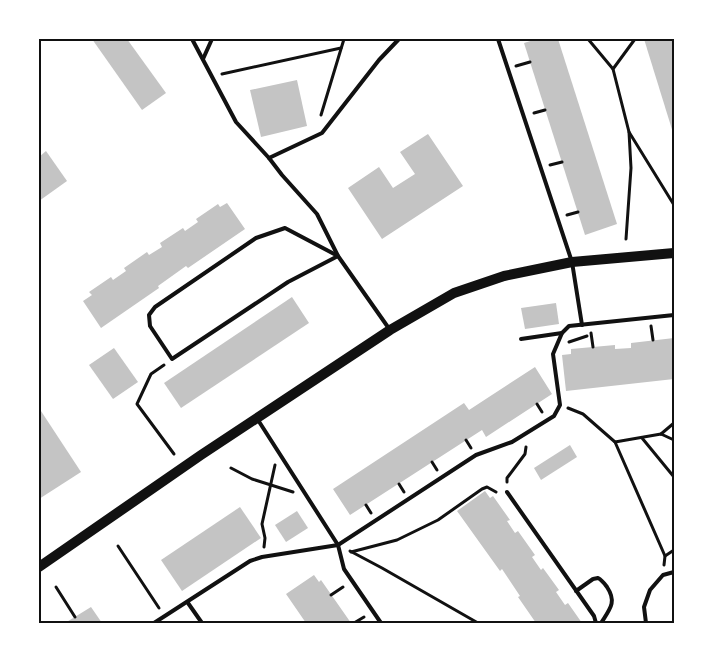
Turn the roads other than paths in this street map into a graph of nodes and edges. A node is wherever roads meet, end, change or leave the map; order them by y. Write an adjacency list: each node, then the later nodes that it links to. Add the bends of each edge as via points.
1 (192, 39): 5 (lane)
2 (212, 39): 5 (lane)
3 (399, 39): 6 (lane, via 378,60 322,133)
4 (498, 39): 9 (lane)
5 (203, 59): 6 (lane, via 236,122)
6 (270, 158): 8 (lane, via 317,214)
7 (674, 253): 9 (main road)
8 (338, 256): 8 (lane, via 284,228 256,238 155,308 149,315 150,326 172,359 288,282); 12 (lane)
9 (572, 262): 11 (lane); 12 (main road, via 504,276 454,293)
10 (674, 315): 11 (lane)
11 (582, 325): 13 (lane, via 569,326)
12 (390, 330): 15 (main road)
13 (562, 333): 14 (lane); 17 (lane, via 553,354 560,405 554,416 512,442 476,456)
14 (521, 339)
15 (256, 418): 17 (lane); 18 (main road)
16 (507, 492): 20 (lane)
17 (338, 545): 21 (lane, via 250,561); 24 (lane, via 344,570)
18 (39, 567)
19 (674, 572): 27 (lane, via 663,575 650,590 644,607)
20 (576, 591): 25 (lane); 26 (lane, via 593,579 602,580 612,595 612,604)
21 (188, 603): 22 (lane); 23 (lane)
22 (154, 623)
23 (202, 623)
24 (381, 623)
25 (596, 623)
26 (601, 623)
27 (646, 623)

